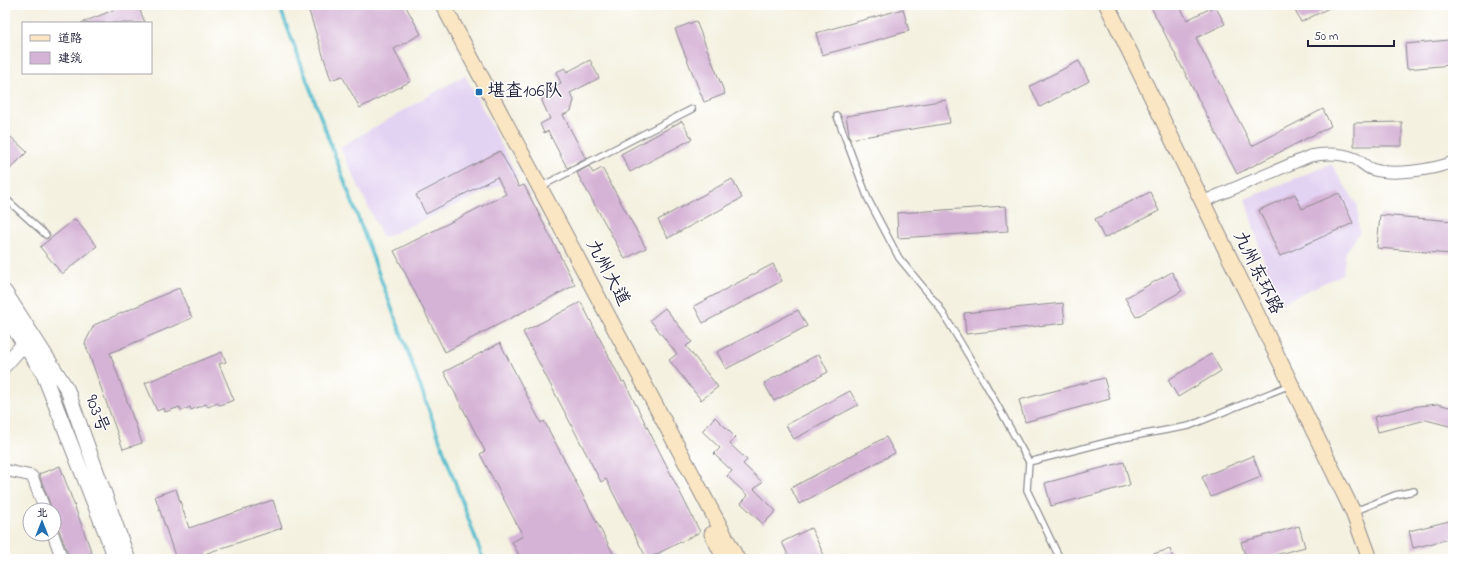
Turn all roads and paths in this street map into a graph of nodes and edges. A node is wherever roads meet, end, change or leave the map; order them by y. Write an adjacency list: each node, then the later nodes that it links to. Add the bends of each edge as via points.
1 (432, 5): 26 (main road, via 618,349)
2 (443, 5): 7 (main road, 九州大道)
3 (1107, 5): 9 (main road, 九州东环路)
4 (692, 110): 7 (lane)
5 (837, 116): 17 (lane, via 868,199 899,258 938,306 986,383)
6 (1453, 162): 9 (street, via 1432,168 1384,171 1370,169 1347,156 1319,154)
7 (540, 188): 27 (main road, 九州大道)
8 (5, 198): 10 (lane)
9 (1202, 202): 16 (main road, 九州东环路)
10 (46, 235)
11 (5, 292): 13 (street, 903号)
12 (5, 315): 13 (street)
13 (26, 335): 14 (street); 15 (street); 24 (street); 25 (street, 903号, via 67,389)
14 (5, 353)
15 (5, 365)
16 (1291, 385): 17 (lane, via 1189,426 1123,438); 21 (main road, 九州东环路)
17 (1029, 462): 28 (lane, via 1027,490)
18 (5, 471): 20 (street, via 32,476)
19 (1414, 491): 21 (lane, via 1395,495)
20 (42, 502)
21 (1353, 512): 29 (main road, 九州东环路)
22 (56, 542): 23 (street)
23 (62, 559)
24 (116, 559)
25 (128, 559)
26 (725, 559)
27 (737, 559)
28 (1060, 559)
29 (1370, 559)

